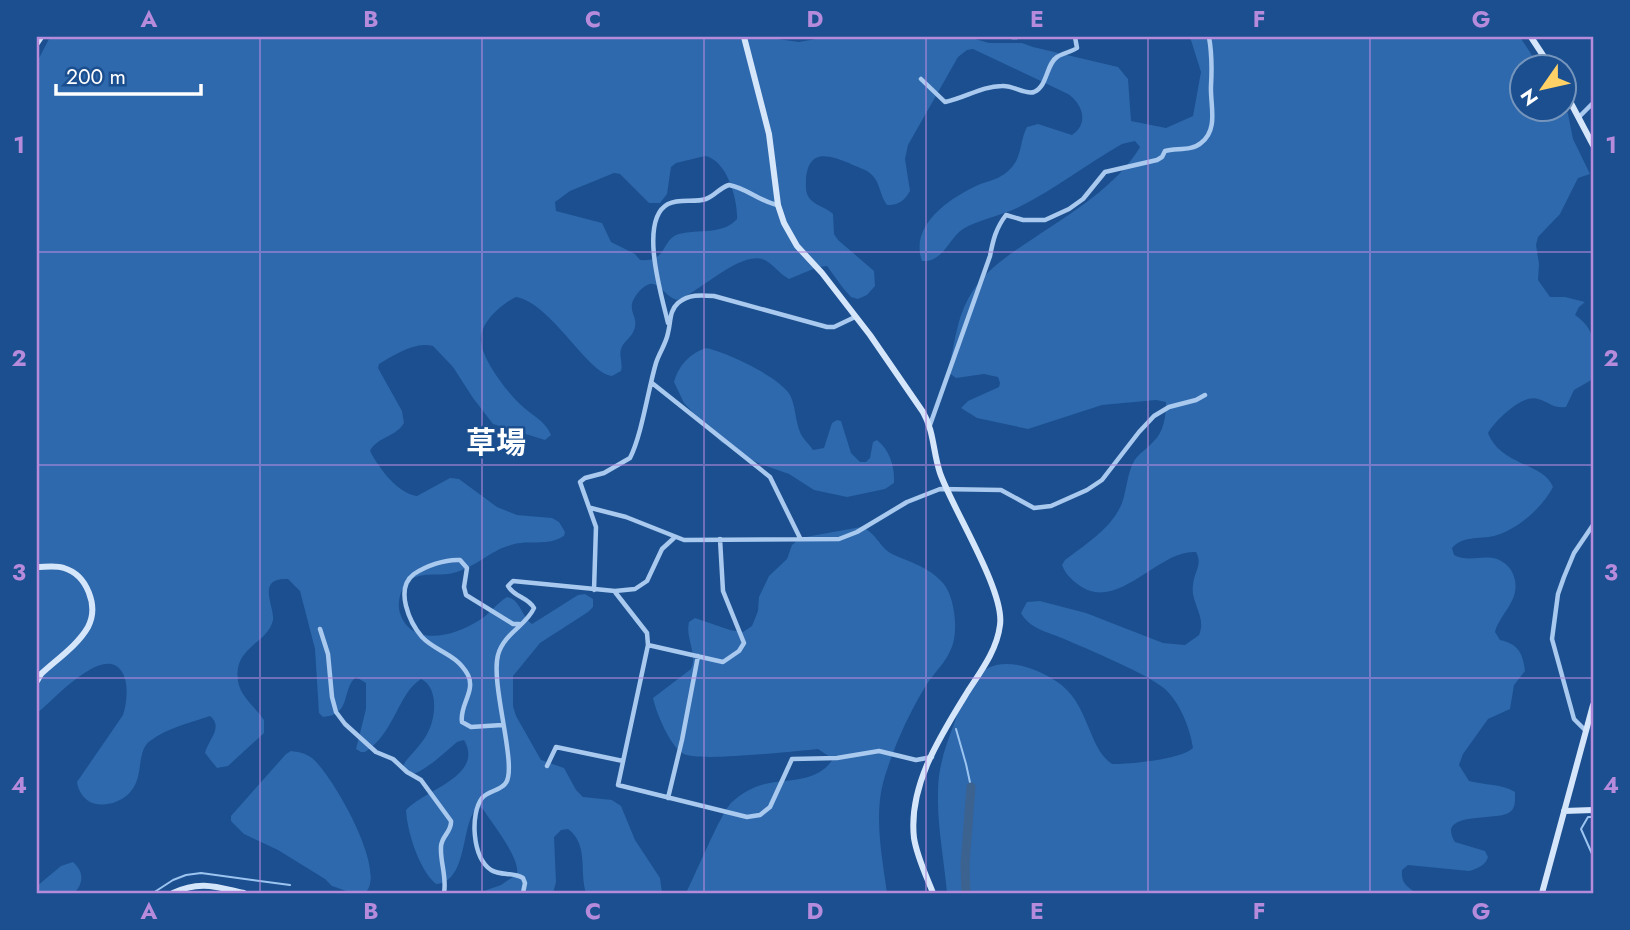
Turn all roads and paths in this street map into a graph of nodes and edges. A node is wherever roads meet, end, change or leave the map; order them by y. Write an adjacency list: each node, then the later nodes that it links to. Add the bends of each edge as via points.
1 (41, 37): 6 (street)
2 (744, 37): 12 (street, via 769,134)
3 (1076, 37): 8 (street, via 1077,48 1056,57 1035,91 1002,86 945,102)
4 (1209, 37): 17 (street, via 1212,120 1211,131 1201,143 1168,149 1157,159 1105,172 1083,199 1045,220 1006,215 1002,220)
5 (1531, 37): 7 (street)
6 (37, 43)
7 (1541, 52)
8 (921, 79)
9 (1593, 103): 10 (street)
10 (1578, 117): 11 (street)
11 (1593, 145)
12 (778, 205): 13 (street, via 797,246); 14 (street, via 729,185 706,199 674,202 661,210 654,243)
13 (855, 317): 14 (street, via 827,327 697,295 676,304); 17 (street)
14 (669, 330): 15 (street)
15 (652, 383): 19 (street, via 630,458 580,481); 22 (street, via 770,477)
16 (1205, 395): 18 (street, via 1154,416 1102,480 1051,506 1034,509 1002,491)
17 (930, 425): 18 (street)
18 (947, 489): 22 (street, via 907,502 839,539); 35 (street, via 995,592 1001,622 990,657)
19 (591, 508): 21 (street); 25 (street, via 596,527)
20 (1593, 525): 34 (street, via 1563,577 1552,639 1574,719)
21 (674, 538): 23 (street); 26 (street, via 662,549 647,582)
22 (800, 538): 23 (street)
23 (720, 539): 30 (street, via 723,591 744,643 723,662)
24 (37, 567): 31 (street, via 71,570 87,587 92,614 81,636)
25 (594, 590): 26 (street); 27 (street, via 510,582 512,592 534,608)
26 (615, 592): 29 (street, via 647,633)
27 (519, 624): 33 (street, via 497,661); 33 (street, via 466,595 467,568 460,560 425,568 406,583 405,604 418,631 457,661 470,680 462,722 471,727)
28 (320, 629): 43 (street, via 336,712 376,752 421,780 451,821 440,848)
29 (649, 645): 30 (street); 36 (street)
30 (698, 656): 38 (street)
31 (37, 681)
32 (1593, 705): 34 (street)
33 (502, 725): 44 (street, via 509,778 478,803 477,839 487,866 523,878)
34 (1585, 730): 40 (street)
35 (932, 757): 38 (street, via 916,760 874,751 792,759 770,807 754,817); 45 (street, via 916,793 914,838)
36 (623, 761): 37 (street, via 556,747); 38 (street, via 618,785)
37 (547, 766)
38 (668, 798)
39 (1593, 810): 40 (street)
40 (1564, 811): 46 (street)
41 (173, 893): 42 (street, via 201,884)
42 (244, 893)
43 (444, 893)
44 (523, 893)
45 (933, 893)
46 (1542, 893)

